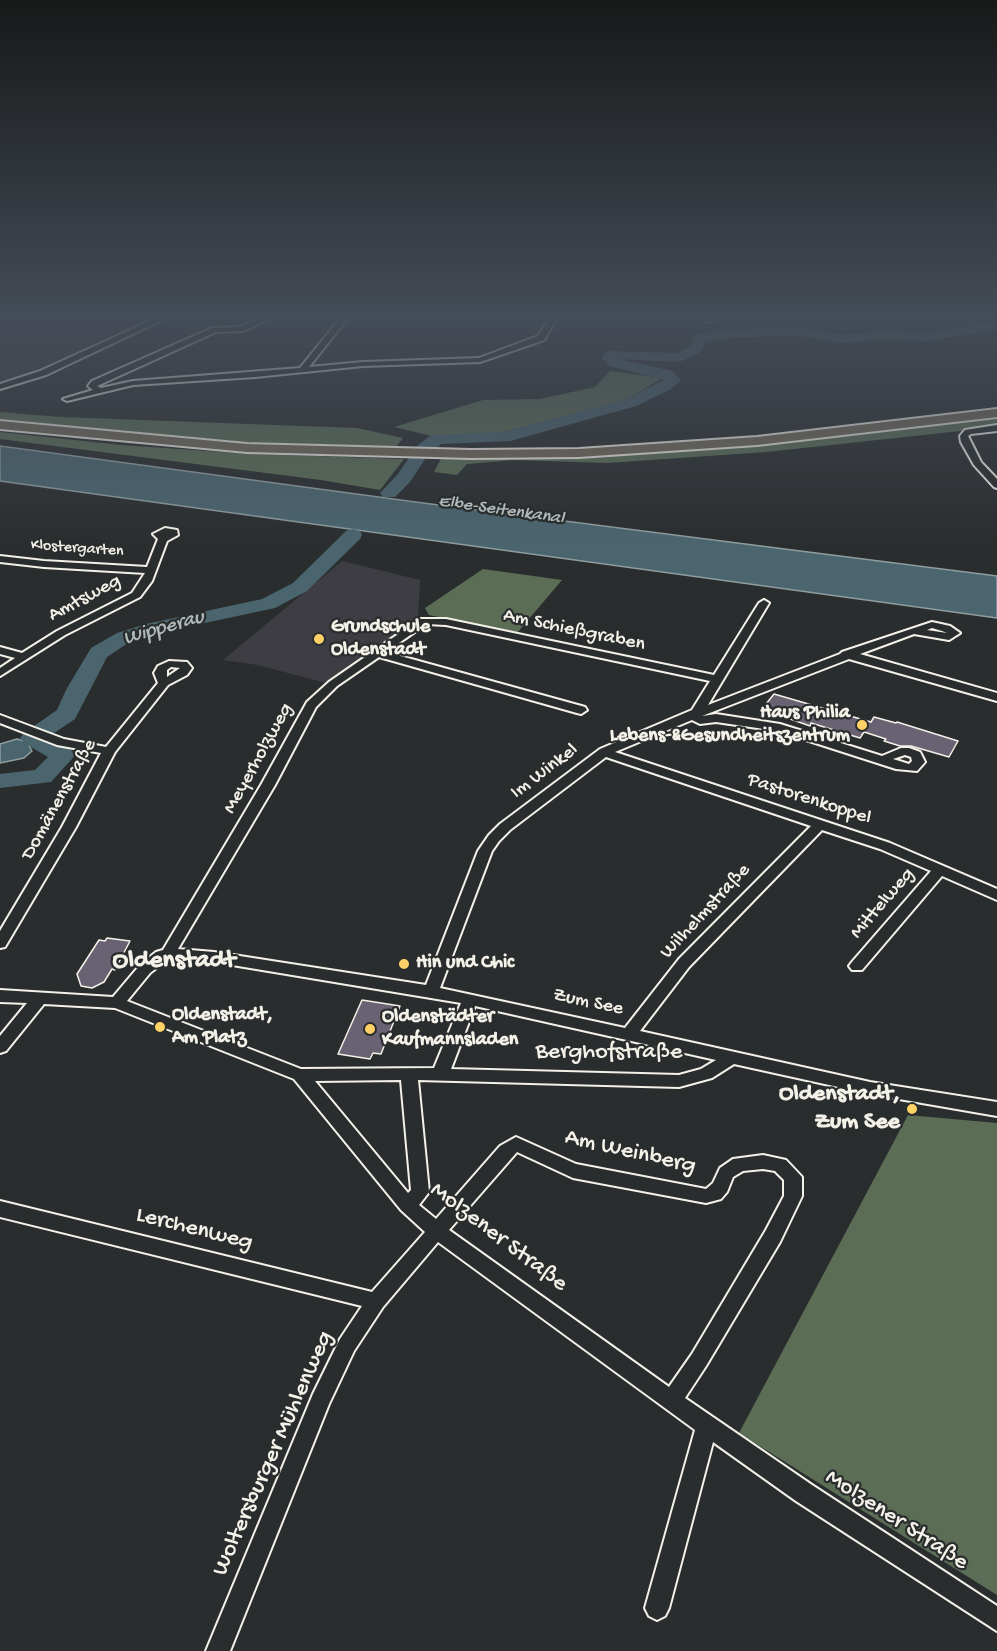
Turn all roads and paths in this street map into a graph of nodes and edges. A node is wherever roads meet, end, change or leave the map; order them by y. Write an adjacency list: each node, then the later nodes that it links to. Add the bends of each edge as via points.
1 (94, 392): 2 (street)
2 (67, 399)
3 (997, 413): 4 (highway, via 757,441 579,453 442,454 248,448)
4 (0, 425)
5 (997, 428): 6 (street, via 974,430 964,436 964,441 977,464)
6 (997, 485)
7 (163, 539): 9 (street, Amtsweg)
8 (0, 559): 9 (street, Klostergarten)
9 (152, 570): 16 (street, Amtsweg, via 142,589 128,600 76,624)
10 (764, 603): 18 (street)
11 (424, 621): 14 (street, Meyerholzweg); 18 (street, Am Schießgraben, via 446,622)
12 (913, 630): 15 (street, Im Winkel)
13 (0, 650): 16 (street)
14 (376, 653): 22 (street); 32 (street, Meyerholzweg, via 311,705)
15 (846, 654): 20 (street, Im Winkel); 21 (street)
16 (23, 657): 17 (street, Amtsweg)
17 (0, 673)
18 (714, 682): 20 (street, Am Schießgraben); 23 (street)
19 (164, 683): 25 (street, Domänenstraße)
20 (741, 696): 23 (street, Im Winkel)
21 (997, 697)
22 (581, 710)
23 (695, 713): 26 (street, Im Winkel); 27 (street, via 700,720 716,718 780,728)
24 (0, 719): 25 (street, via 45,736)
25 (109, 751): 31 (street, Domänenstraße)
26 (604, 752): 28 (street, Pastorenkoppel); 34 (street, Im Winkel, via 494,838 485,851)
27 (884, 760)
28 (819, 825): 29 (street, Pastorenkoppel, via 885,846); 39 (street, Wilhelmstraße, via 684,963)
29 (940, 870): 30 (street, Pastorenkoppel); 33 (street, Mittelweg)
30 (997, 895)
31 (0, 943)
32 (168, 954): 34 (street, Zum See, via 214,957); 38 (street, via 145,969)
33 (857, 966)
34 (431, 991): 37 (street, Zum See)
35 (0, 996): 36 (street, Molzener Straße)
36 (40, 999): 38 (street, Molzener Straße); 40 (street)
37 (470, 999): 39 (street, Zum See); 44 (street)
38 (117, 1003): 43 (street, Molzener Straße)
39 (630, 1033): 41 (street, Zum See)
40 (0, 1047)
41 (733, 1057): 44 (street, Berghofstraße, via 706,1074 679,1081); 45 (street, Zum See, via 870,1088)
42 (409, 1074): 43 (street, Berghofstraße); 44 (street, Berghofstraße); 46 (street, via 420,1192)
43 (300, 1075): 46 (street, Molzener Straße)
44 (440, 1075)
45 (997, 1109)
46 (407, 1205): 48 (street, Molzener Straße)
47 (0, 1209): 49 (street, Lerchenweg)
48 (438, 1232): 49 (street, Woltersburger Mühlenweg); 50 (street, Molzener Straße); 50 (street, Am Weinberg, via 516,1144 561,1167 706,1196 722,1188 726,1173 739,1164 780,1165 793,1177 794,1196 699,1360)
49 (376, 1301): 54 (street, Woltersburger Mühlenweg, via 347,1345 320,1401)
50 (672, 1399): 51 (street, Molzener Straße)
51 (707, 1426): 52 (street); 53 (street, Molzener Straße)
52 (657, 1608)
53 (997, 1619)
54 (218, 1651)

